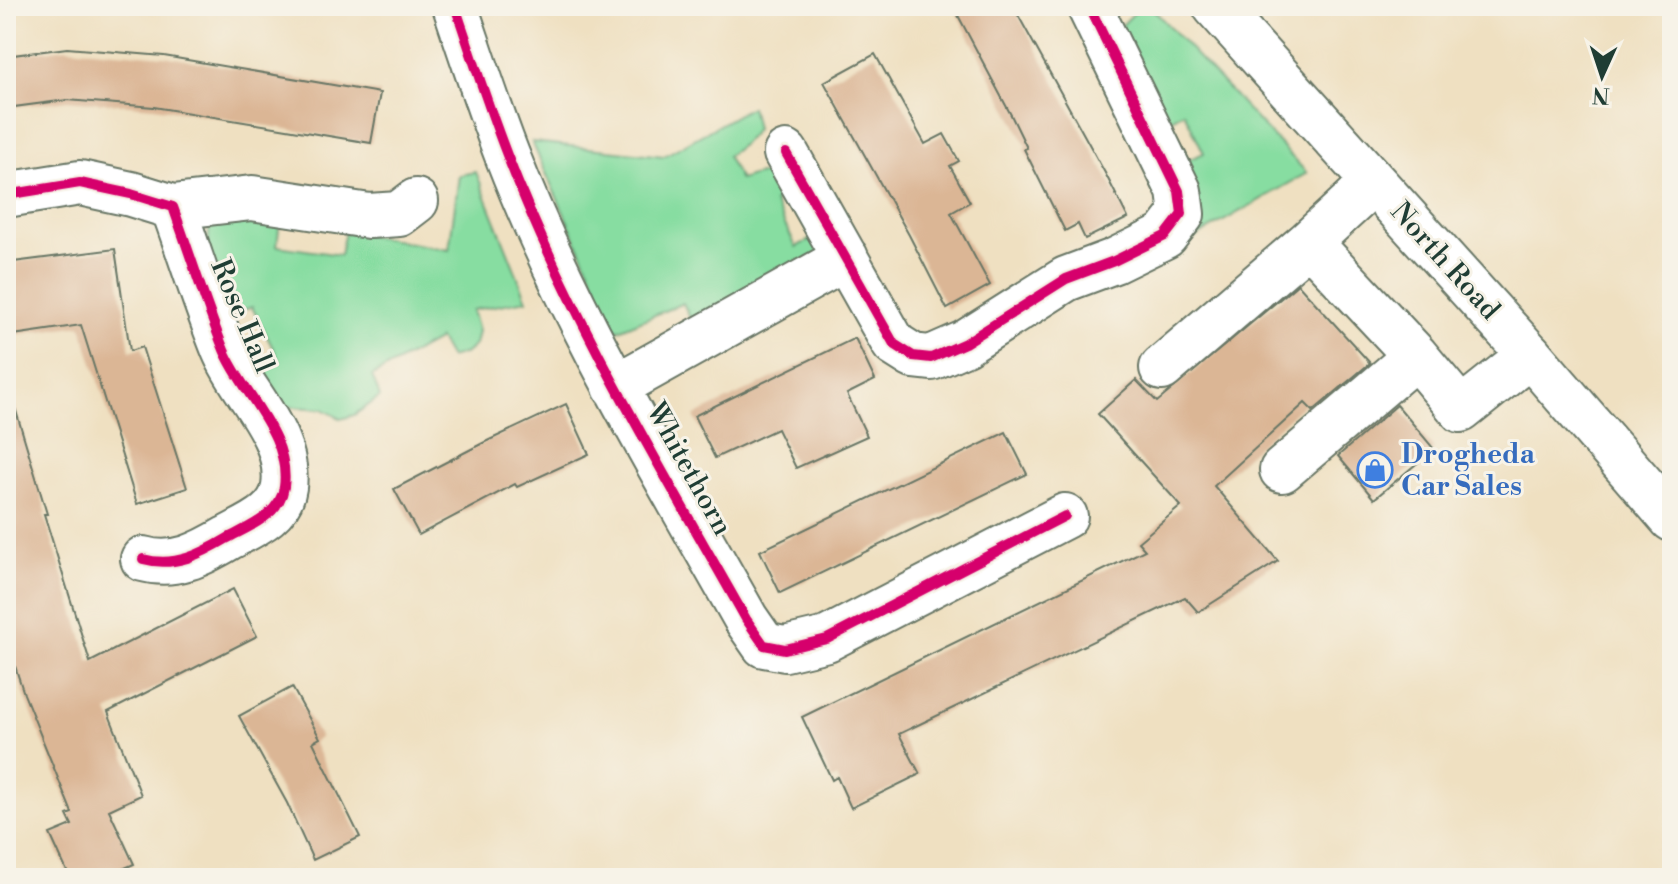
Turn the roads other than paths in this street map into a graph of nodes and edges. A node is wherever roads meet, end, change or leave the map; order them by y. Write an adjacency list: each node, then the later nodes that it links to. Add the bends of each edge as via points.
1 (455, 6): 14 (street, Whitethorn, via 507,156)
2 (1089, 6): 10 (street, via 1179,191 1182,214 1165,236 1066,279 965,343 931,358 913,356 894,344)
3 (1215, 6): 5 (street, North Road)
4 (786, 153): 10 (street)
5 (1373, 183): 9 (street); 11 (street, North Road)
6 (6, 195): 8 (street, via 80,183)
7 (416, 201): 8 (street, via 399,214 369,216 252,198)
8 (173, 207): 18 (street, Rose Hall, via 225,353 281,449 284,490 267,516 197,556 155,563)
9 (1309, 242): 12 (street); 13 (street)
10 (846, 258): 14 (street, Whitethorn)
11 (1530, 355): 12 (street, via 1461,410); 17 (street, North Road)
12 (1416, 356): 15 (street)
13 (1162, 368)
14 (615, 387): 16 (street, Whitethorn, via 764,645 785,649 827,639)
15 (1282, 470)
16 (1065, 516)
17 (1672, 519)
18 (143, 559)

